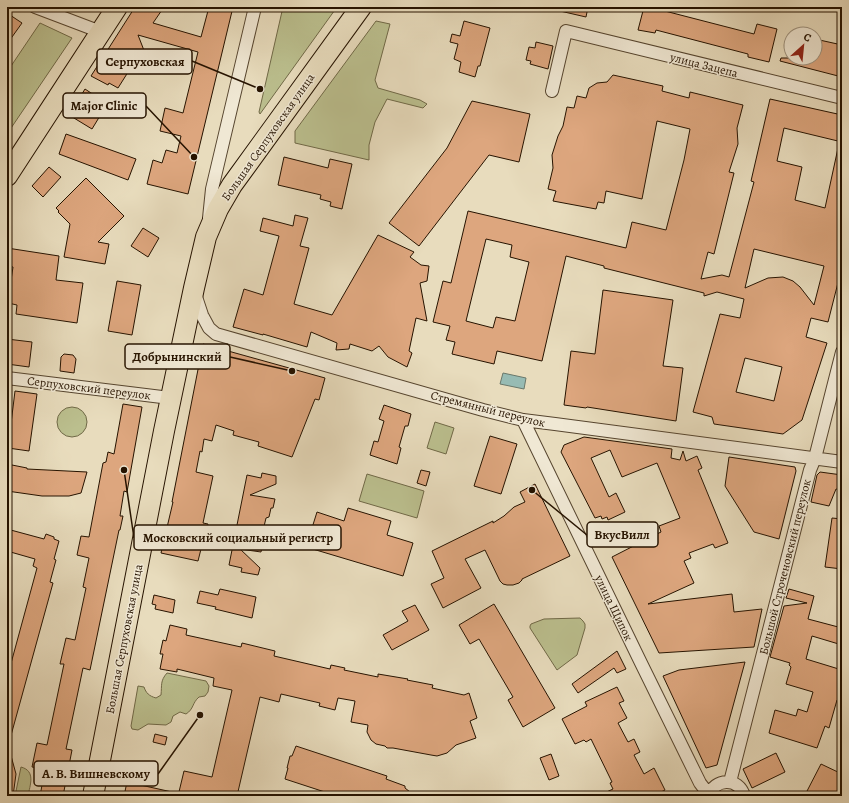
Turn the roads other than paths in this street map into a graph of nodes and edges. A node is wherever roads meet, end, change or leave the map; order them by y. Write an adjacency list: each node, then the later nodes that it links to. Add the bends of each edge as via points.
1 (36, 7): 5 (street)
2 (117, 7): 5 (main road)
3 (255, 7): 9 (street, via 212,189)
4 (361, 7): 9 (main road, Большая Серпуховская улица, via 232,185)
5 (101, 32): 8 (main road)
6 (552, 92): 7 (street, улица Зацепа, via 566,31)
7 (842, 98)
8 (7, 176)
9 (206, 237): 10 (main road, Большая Серпуховская улица)
10 (194, 288): 13 (main road, Большая Серпуховская улица); 14 (street, Стремянный переулок, via 202,315 209,328 216,334)
11 (842, 352): 15 (street, Большой Строченовский переулок)
12 (7, 378): 13 (street, Серпуховский переулок)
13 (170, 398): 19 (main road, Большая Серпуховская улица)
14 (523, 420): 15 (street, Стремянный переулок); 18 (street, улица Щипок, via 700,783)
15 (815, 458): 16 (street, Стремянный переулок); 17 (street, Большой Строченовский переулок)
16 (842, 462)
17 (730, 782): 18 (street, via 719,783); 20 (street, via 740,788)
18 (709, 795)
19 (93, 796)
20 (744, 796)

